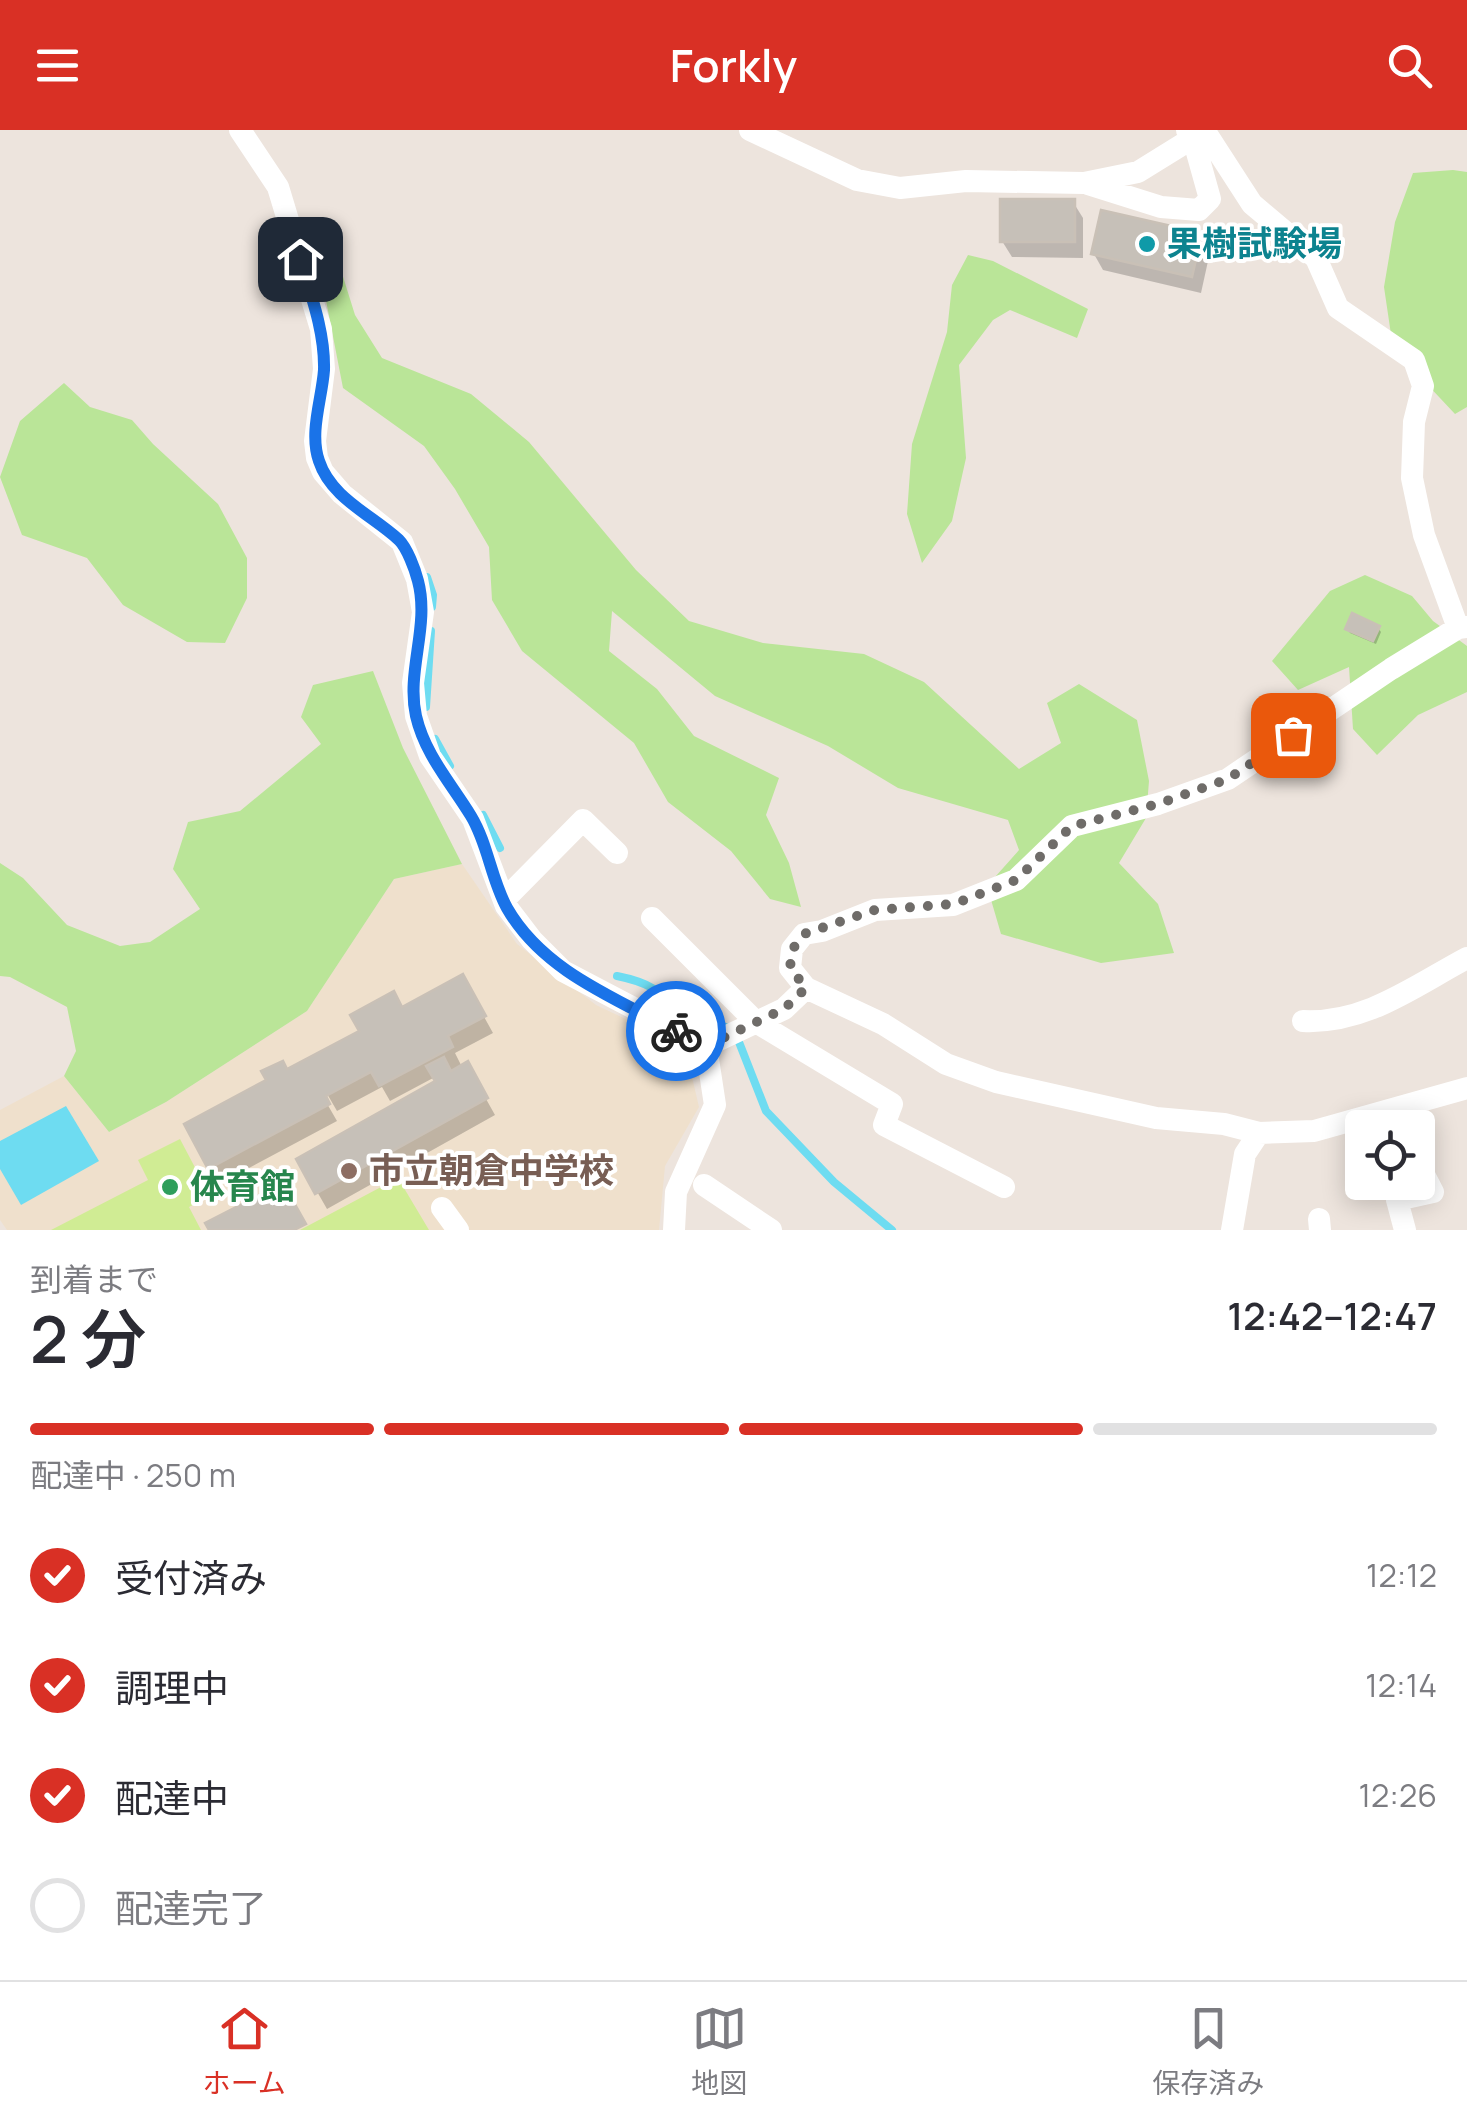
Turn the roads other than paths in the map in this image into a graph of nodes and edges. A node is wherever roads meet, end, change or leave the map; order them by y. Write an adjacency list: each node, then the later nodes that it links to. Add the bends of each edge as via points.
1 (240, 130): 7 (street, via 278,186 321,329 318,458 342,494 402,542 423,612 413,683 416,716 430,756 473,819)
2 (750, 130): 4 (street, via 857,180 900,188 966,181)
3 (1190, 134): 4 (street, via 1138,172); 4 (street, via 1210,199 1200,210 1160,207); 5 (street, via 1208,136 1252,204 1316,258 1338,308 1414,360 1422,386 1412,478 1424,535)
4 (1084, 183)
5 (1463, 628): 10 (street, via 1228,779 1072,826 1016,880 954,904 875,910 804,934 792,950 790,968)
6 (617, 853): 7 (street, via 583,820)
7 (504, 900): 13 (street, via 563,971)
8 (652, 918): 12 (street)
9 (1467, 958): 11 (street, via 1372,1011)
10 (806, 988): 12 (street); 17 (street, via 883,1024 946,1064 996,1082)
11 (1303, 1021)
12 (756, 1022): 13 (street); 19 (street, via 892,1104 884,1125)
13 (706, 1046): 23 (street, via 715,1106 676,1192)
14 (1467, 1088): 15 (street)
15 (1416, 1110)
16 (1345, 1126): 17 (street)
17 (1259, 1133): 25 (street, via 1245,1154)
18 (704, 1185): 24 (street)
19 (1004, 1187)
20 (1397, 1200): 26 (street)
21 (442, 1208): 22 (street)
22 (458, 1230)
23 (674, 1230)
24 (772, 1230)
25 (1232, 1230)
26 (1406, 1230)

